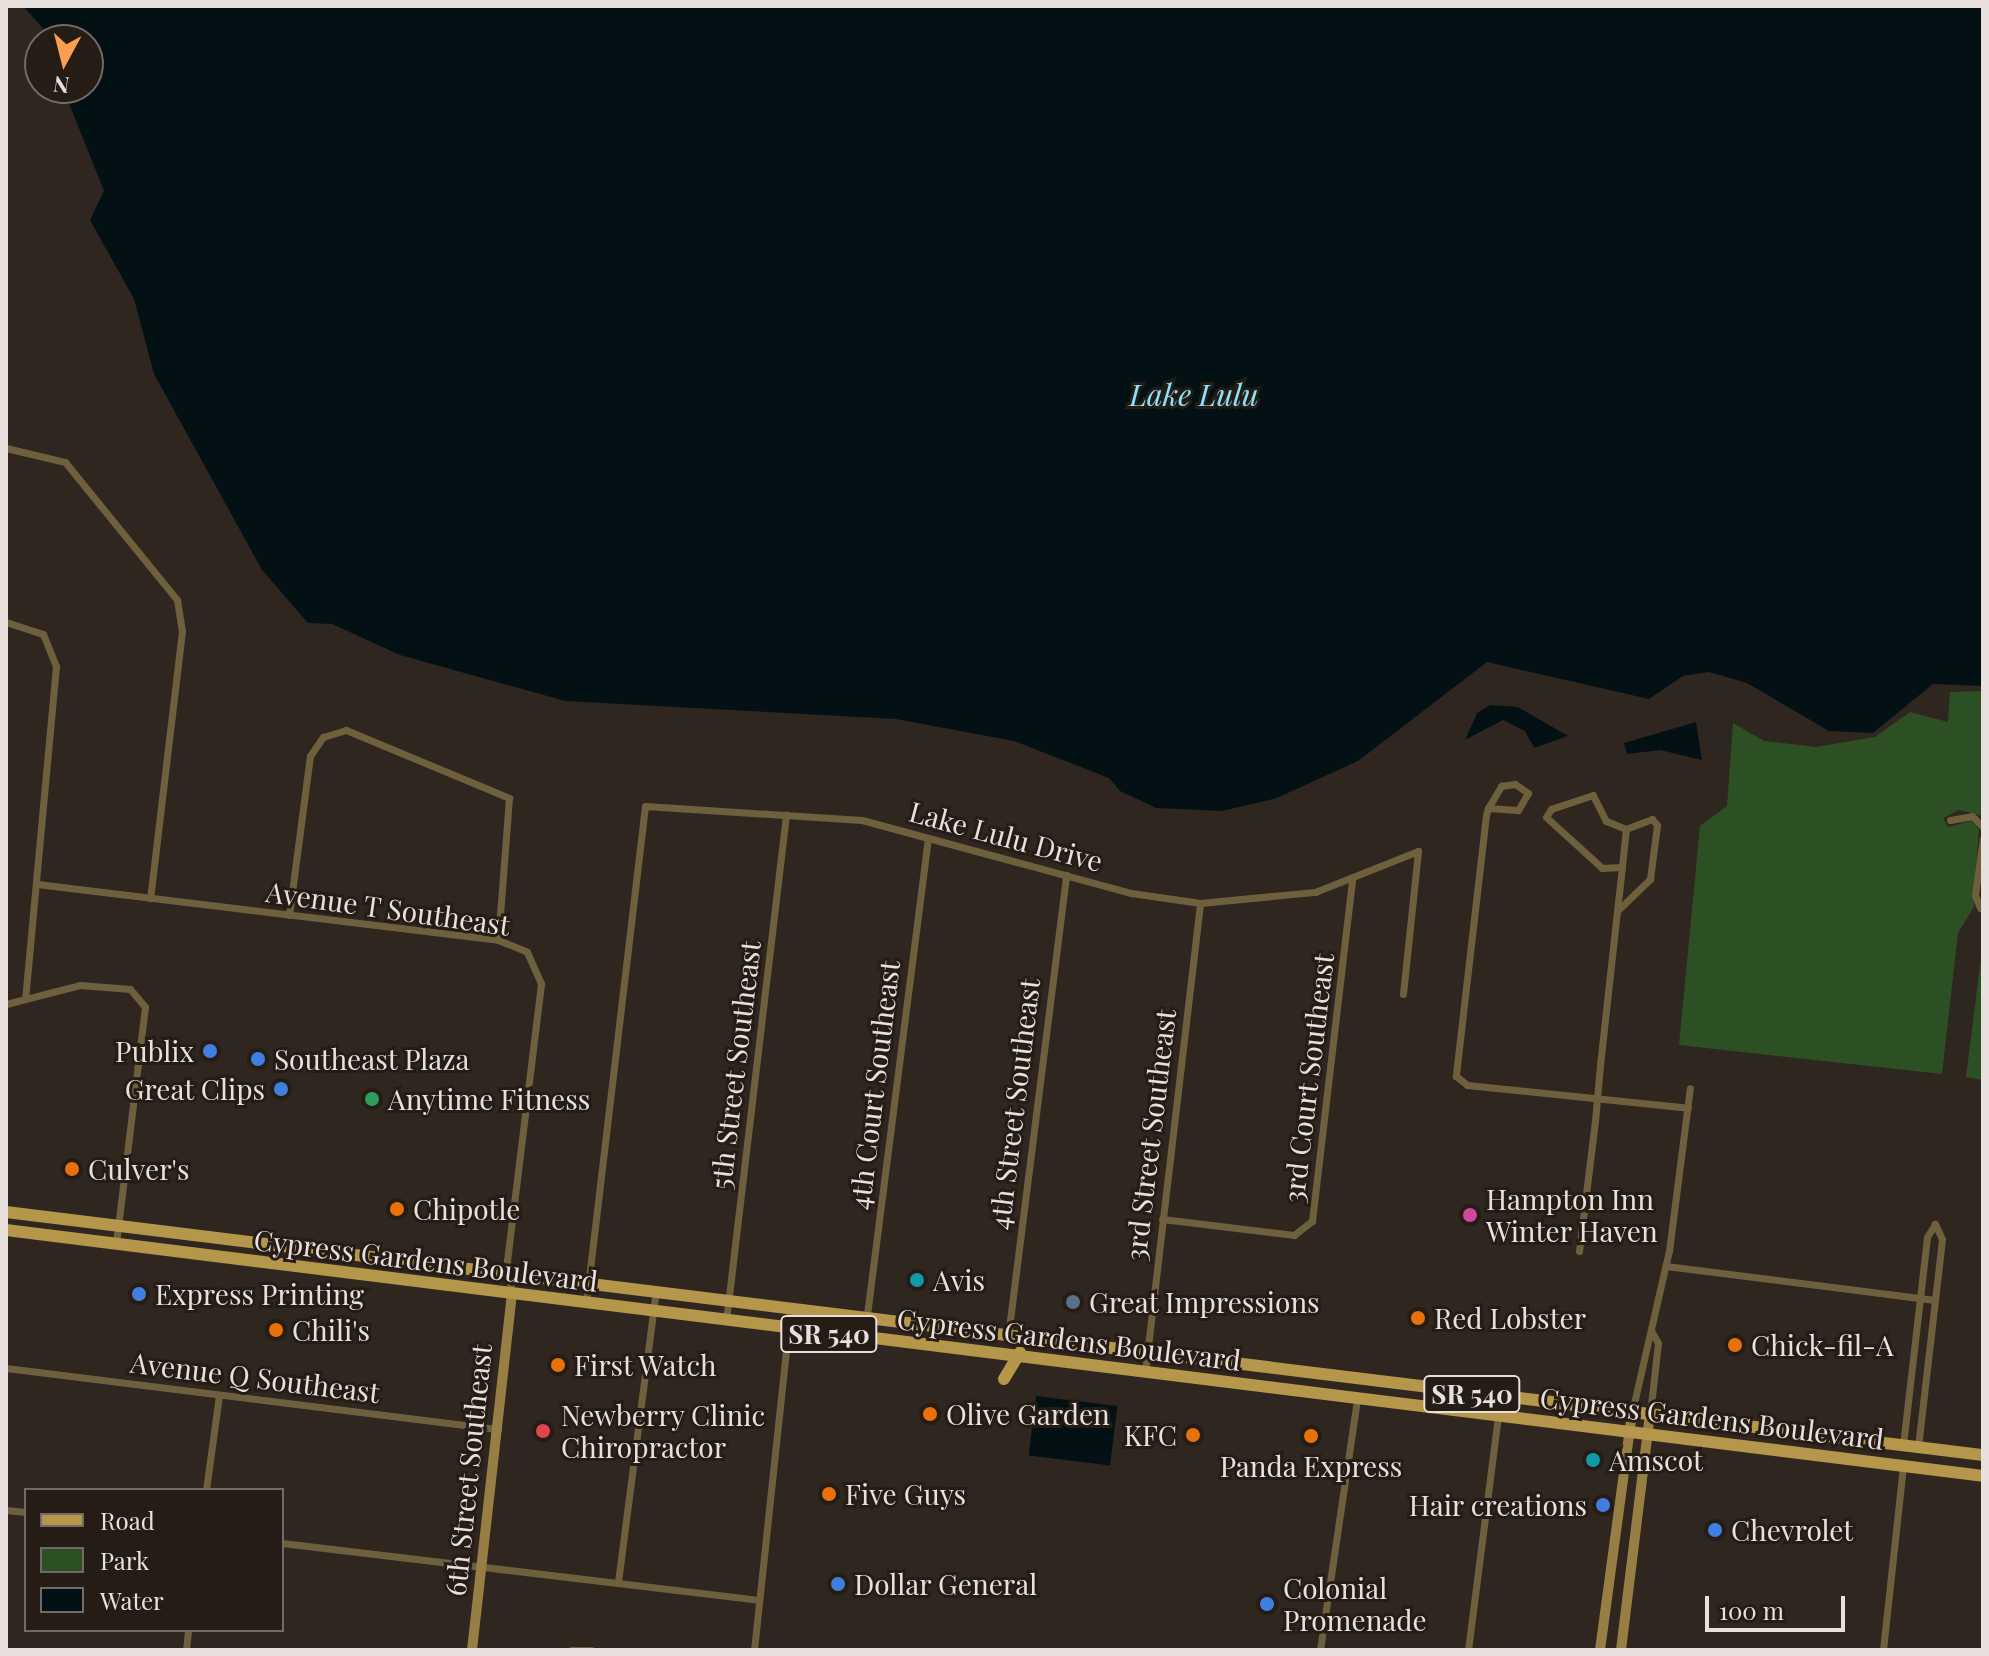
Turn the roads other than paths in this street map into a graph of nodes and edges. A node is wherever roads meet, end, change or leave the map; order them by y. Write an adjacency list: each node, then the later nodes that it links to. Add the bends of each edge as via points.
1 (6, 448): 14 (street, via 65,462 177,600 182,631)
2 (6, 622): 13 (street, via 43,634 56,666)
3 (1488, 808): 3 (street, via 1494,790 1506,784 1528,793 1518,810); 24 (street, via 1456,1076 1467,1085)
4 (786, 815): 8 (street, Lake Lulu Drive, via 862,820); 38 (street, Lake Lulu Drive, via 645,806); 44 (street, 5th Street Southeast)
5 (1950, 820): 6 (street, via 1972,816)
6 (1983, 827)
7 (1626, 829): 10 (street); 10 (street, via 1606,821 1593,795 1566,801 1546,817 1602,868); 17 (street, via 1652,819 1657,825 1650,879)
8 (928, 838): 11 (street, Lake Lulu Drive); 48 (street, 4th Court Southeast)
9 (1983, 839): 16 (street, via 1975,895)
10 (1622, 867): 17 (street)
11 (1066, 875): 15 (street, Lake Lulu Drive); 52 (street, 4th Street Southeast)
12 (1352, 880): 15 (street, Lake Lulu Drive, via 1263,901); 20 (street, Lake Lulu Drive, via 1418,851); 27 (street, 3rd Court Southeast, via 1312,1221 1294,1235)
13 (37, 884): 14 (street, Avenue T Southeast); 21 (street)
14 (150, 898): 18 (street, Avenue T Southeast)
15 (1200, 903): 27 (street, 3rd Street Southeast)
16 (1980, 908)
17 (1618, 910): 24 (street)
18 (289, 915): 19 (street, Avenue T Southeast); 19 (street, via 310,756 323,737 346,730 509,798)
19 (498, 940): 37 (street, Avenue T Southeast, via 527,952 541,984)
20 (1403, 994)
21 (25, 998): 22 (street); 28 (street, via 80,985 110,986 130,989 145,1007)
22 (6, 1004)
23 (1690, 1088): 25 (street)
24 (1597, 1099): 25 (street); 31 (street)
25 (1688, 1105): 34 (street)
26 (6, 1212): 28 (main road, Cypress Gardens Boulevard / SR 540)
27 (1162, 1219): 56 (street, 3rd Street Southeast)
28 (118, 1227): 30 (street); 32 (main road, Cypress Gardens Boulevard / SR 540)
29 (6, 1230): 30 (main road, Cypress Gardens Boulevard / SR 540)
30 (116, 1244): 33 (main road, Cypress Gardens Boulevard / SR 540)
31 (1579, 1251)
32 (301, 1252): 33 (main road); 35 (main road, Cypress Gardens Boulevard / SR 540)
33 (250, 1262): 36 (main road, Cypress Gardens Boulevard / SR 540)
34 (1666, 1266): 41 (street); 50 (street)
35 (420, 1268): 36 (main road); 37 (main road, Cypress Gardens Boulevard / SR 540)
36 (318, 1270): 39 (main road, Cypress Gardens Boulevard / SR 540)
37 (510, 1279): 38 (main road, Cypress Gardens Boulevard / SR 540); 39 (street, Avenue T Southeast)
38 (588, 1287): 40 (main road, Cypress Gardens Boulevard / SR 540); 43 (street)
39 (512, 1295): 43 (main road, Cypress Gardens Boulevard / SR 540); 68 (main road, 6th Street Southeast)
40 (655, 1296): 44 (main road, Cypress Gardens Boulevard / SR 540); 45 (street)
41 (1920, 1298): 42 (street); 42 (street, via 1927,1237 1935,1224 1942,1239); 71 (street)
42 (1935, 1300): 72 (street)
43 (586, 1304): 45 (main road, Cypress Gardens Boulevard / SR 540)
44 (727, 1305): 46 (main road, Cypress Gardens Boulevard / SR 540); 47 (street, 5th Street Southeast)
45 (653, 1312): 47 (main road, Cypress Gardens Boulevard / SR 540); 79 (street)
46 (790, 1312): 48 (main road, Cypress Gardens Boulevard / SR 540); 49 (street)
47 (726, 1321): 49 (main road, Cypress Gardens Boulevard / SR 540)
48 (866, 1321): 51 (street, 4th Court Southeast); 52 (main road, Cypress Gardens Boulevard / SR 540)
49 (788, 1328): 51 (main road, Cypress Gardens Boulevard / SR 540); 80 (street)
50 (1652, 1332): 65 (street, via 1641,1346); 66 (street, via 1658,1343)
51 (864, 1338): 54 (main road, Cypress Gardens Boulevard / SR 540)
52 (1008, 1338): 53 (main road, Cypress Gardens Boulevard / SR 540); 54 (main road)
53 (1074, 1347): 55 (main road); 56 (main road, Cypress Gardens Boulevard / SR 540)
54 (949, 1348): 55 (main road, Cypress Gardens Boulevard / SR 540)
55 (1014, 1356): 58 (main road, Cypress Gardens Boulevard / SR 540); 59 (main road)
56 (1147, 1356): 58 (street, 3rd Street Southeast); 60 (main road, Cypress Gardens Boulevard / SR 540)
57 (6, 1368): 61 (street, Avenue Q Southeast)
58 (1145, 1372): 63 (main road, Cypress Gardens Boulevard / SR 540)
59 (1004, 1379)
60 (1434, 1390): 62 (main road, Cypress Gardens Boulevard / SR 540); 63 (main road)
61 (219, 1395): 68 (street, Avenue Q Southeast); 76 (street)
62 (1494, 1397): 64 (main road, via 1487,1406); 65 (main road, Cypress Gardens Boulevard / SR 540)
63 (1357, 1398): 64 (main road, Cypress Gardens Boulevard / SR 540); 85 (street)
64 (1429, 1407): 67 (main road, Cypress Gardens Boulevard / SR 540)
65 (1632, 1412): 66 (main road, Cypress Gardens Boulevard / SR 540); 69 (main road)
66 (1650, 1414): 70 (main road); 71 (main road, Cypress Gardens Boulevard / SR 540)
67 (1498, 1415): 69 (main road, Cypress Gardens Boulevard / SR 540); 86 (street)
68 (498, 1429): 78 (main road, 6th Street Southeast)
69 (1629, 1432): 70 (main road, Cypress Gardens Boulevard / SR 540); 87 (main road)
70 (1647, 1434): 74 (main road, Cypress Gardens Boulevard / SR 540); 88 (main road)
71 (1903, 1445): 72 (main road, Cypress Gardens Boulevard / SR 540)
72 (1918, 1447): 73 (main road, Cypress Gardens Boulevard / SR 540)
73 (1983, 1455)
74 (1903, 1466): 75 (main road, Cypress Gardens Boulevard / SR 540); 89 (street)
75 (1983, 1476)
76 (206, 1488)
77 (284, 1543): 78 (street)
78 (483, 1566): 79 (street); 81 (main road, 6th Street Southeast)
79 (618, 1582): 80 (street)
80 (755, 1599): 84 (street)
81 (472, 1650)
82 (571, 1650): 83 (street)
83 (591, 1650)
84 (754, 1650)
85 (1320, 1650)
86 (1468, 1650)
87 (1600, 1650)
88 (1621, 1650)
89 (1883, 1650)

